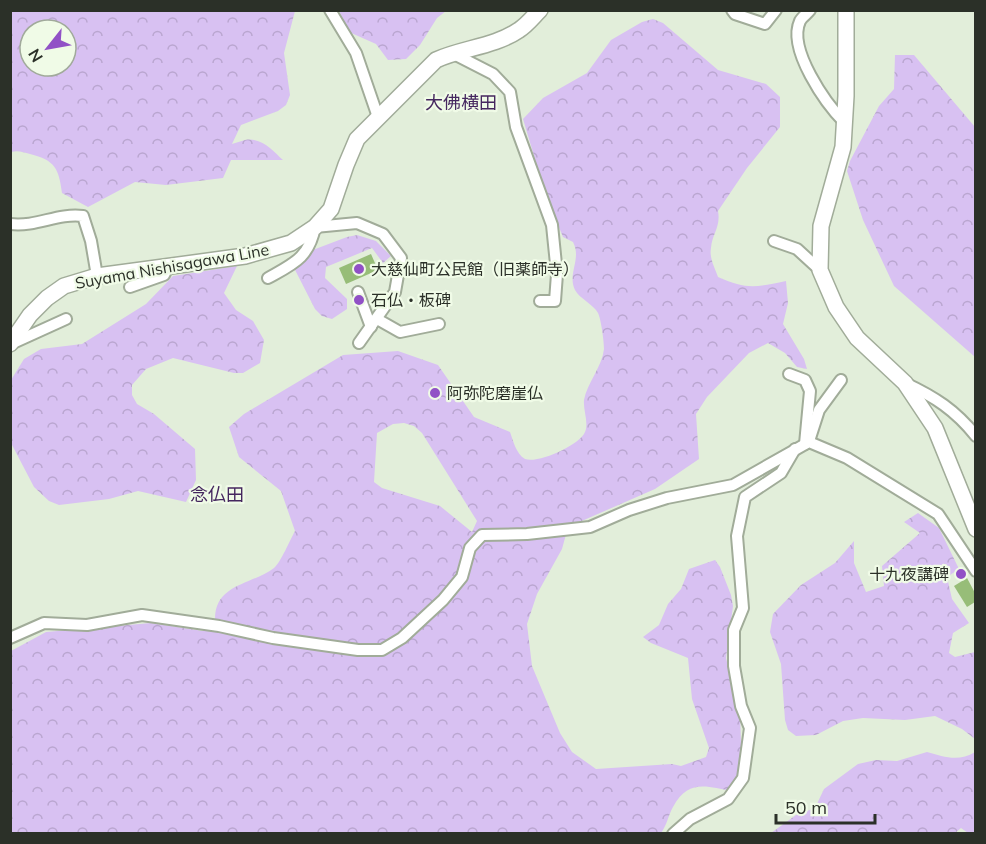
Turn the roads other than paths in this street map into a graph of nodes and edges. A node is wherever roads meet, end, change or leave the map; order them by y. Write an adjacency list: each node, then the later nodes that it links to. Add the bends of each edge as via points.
1 (330, 10): 8 (street, via 356,53)
2 (540, 10): 7 (main road, Suyama Nishisagawa Line, via 520,30 497,41)
3 (732, 10): 4 (street, via 765,24)
4 (776, 10)
5 (810, 10): 9 (street, via 797,33 800,48 819,90)
6 (846, 10): 9 (main road)
7 (451, 53): 8 (main road, Suyama Nishisagawa Line, via 436,60); 19 (street, via 493,74 510,92 516,127 552,225 557,274 555,301)
8 (378, 117): 11 (main road, Suyama Nishisagawa Line, via 357,139 331,209)
9 (845, 123): 14 (main road, via 843,147 821,226)
10 (10, 224): 15 (street, via 27,226 71,215 83,216)
11 (315, 227): 13 (main road, Suyama Nishisagawa Line, via 291,243 245,256); 16 (street, via 312,243 297,261); 21 (street, via 357,224 382,234 401,258 395,292)
12 (774, 242): 14 (street, via 796,249)
13 (168, 267): 15 (main road, Suyama Nishisagawa Line); 17 (street, via 164,275)
14 (820, 270): 27 (main road, via 836,307 857,338)
15 (97, 276): 24 (main road, Suyama Nishisagawa Line, via 64,286 46,298)
16 (268, 278)
17 (130, 288)
18 (358, 292): 21 (street)
19 (540, 301)
20 (66, 319): 24 (street)
21 (374, 323): 22 (street, via 400,332); 23 (street)
22 (439, 324)
23 (359, 343)
24 (11, 344)
25 (789, 374): 29 (street, via 805,380 810,391)
26 (841, 380): 29 (street, via 819,410)
27 (905, 383): 28 (street, via 932,396 962,419); 30 (main road, via 935,428)
28 (975, 436)
29 (803, 445): 31 (street, via 847,458 938,514); 32 (street, via 733,485 667,498 590,527 482,535 470,548 462,577 443,600 402,638 382,650 273,638 142,615 87,625 44,622); 33 (street, via 781,473 745,497 737,536 743,608 734,630 734,666 741,706 750,728 743,778 728,799 690,819)
30 (975, 529)
31 (975, 571)
32 (10, 638)
33 (673, 834)

